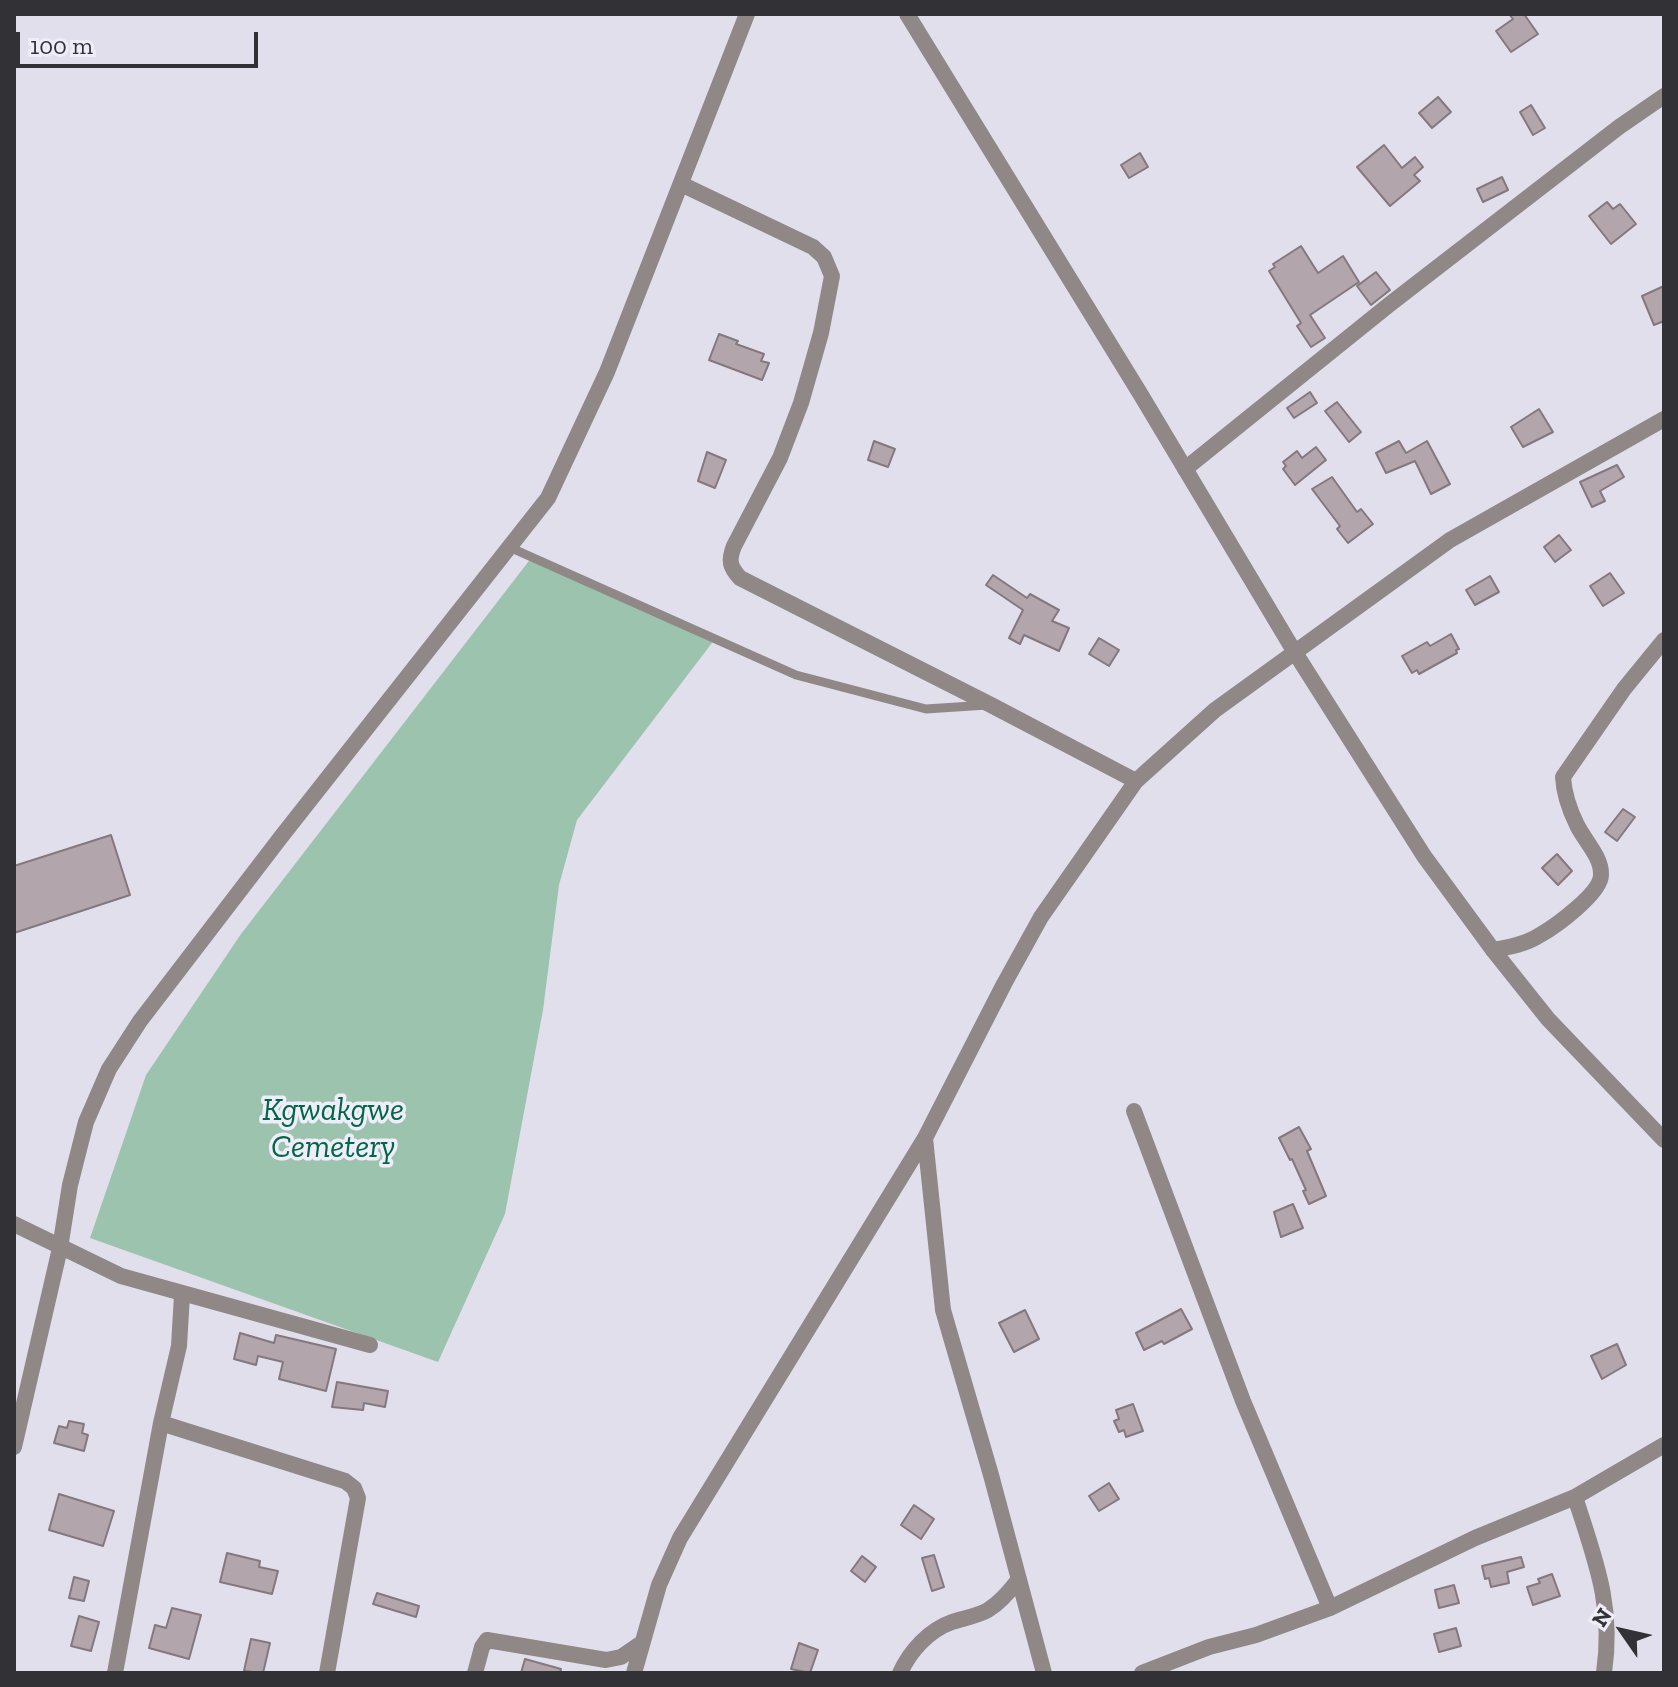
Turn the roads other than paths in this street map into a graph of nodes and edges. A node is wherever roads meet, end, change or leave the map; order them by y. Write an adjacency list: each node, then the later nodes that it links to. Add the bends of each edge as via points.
1 (747, 14): 4 (street)
2 (907, 14): 6 (street)
3 (1664, 96): 6 (street, via 1390,304)
4 (681, 184): 7 (street, via 601,386 548,498); 10 (street, via 813,247 832,276 801,403 780,458 734,546 731,568 740,578)
5 (1664, 419): 9 (street, via 1450,540)
6 (1185, 469): 9 (street)
7 (509, 547): 10 (lane, via 796,675 926,709); 17 (street, via 140,1021 109,1069 86,1122)
8 (1664, 640): 12 (street, via 1563,777 1564,794 1599,863 1598,887 1540,935)
9 (1294, 651): 11 (street, via 1215,710); 12 (street, via 1424,856)
10 (991, 705): 11 (street)
11 (1136, 781): 14 (street, via 1041,917)
12 (1493, 950): 15 (street, via 1548,1019)
13 (1134, 1111): 25 (street, via 1243,1401)
14 (925, 1138): 24 (street, via 943,1310); 26 (street, via 680,1538 659,1585)
15 (1664, 1140)
16 (14, 1224): 17 (street)
17 (60, 1248): 18 (street, via 121,1276); 22 (street)
18 (182, 1295): 19 (street); 20 (street, via 179,1346)
19 (370, 1345)
20 (161, 1423): 27 (street); 28 (street, via 354,1488 358,1498)
21 (1664, 1445): 23 (street)
22 (14, 1447)
23 (1575, 1497): 25 (street); 34 (street, via 1604,1589)
24 (1019, 1579): 31 (street, via 986,1611 947,1623 928,1636); 32 (street)
25 (1330, 1608): 33 (street)
26 (643, 1642): 29 (street, via 606,1660 487,1640); 30 (street)
27 (115, 1673)
28 (327, 1673)
29 (475, 1673)
30 (634, 1673)
31 (900, 1673)
32 (1044, 1673)
33 (1142, 1673)
34 (1604, 1673)

